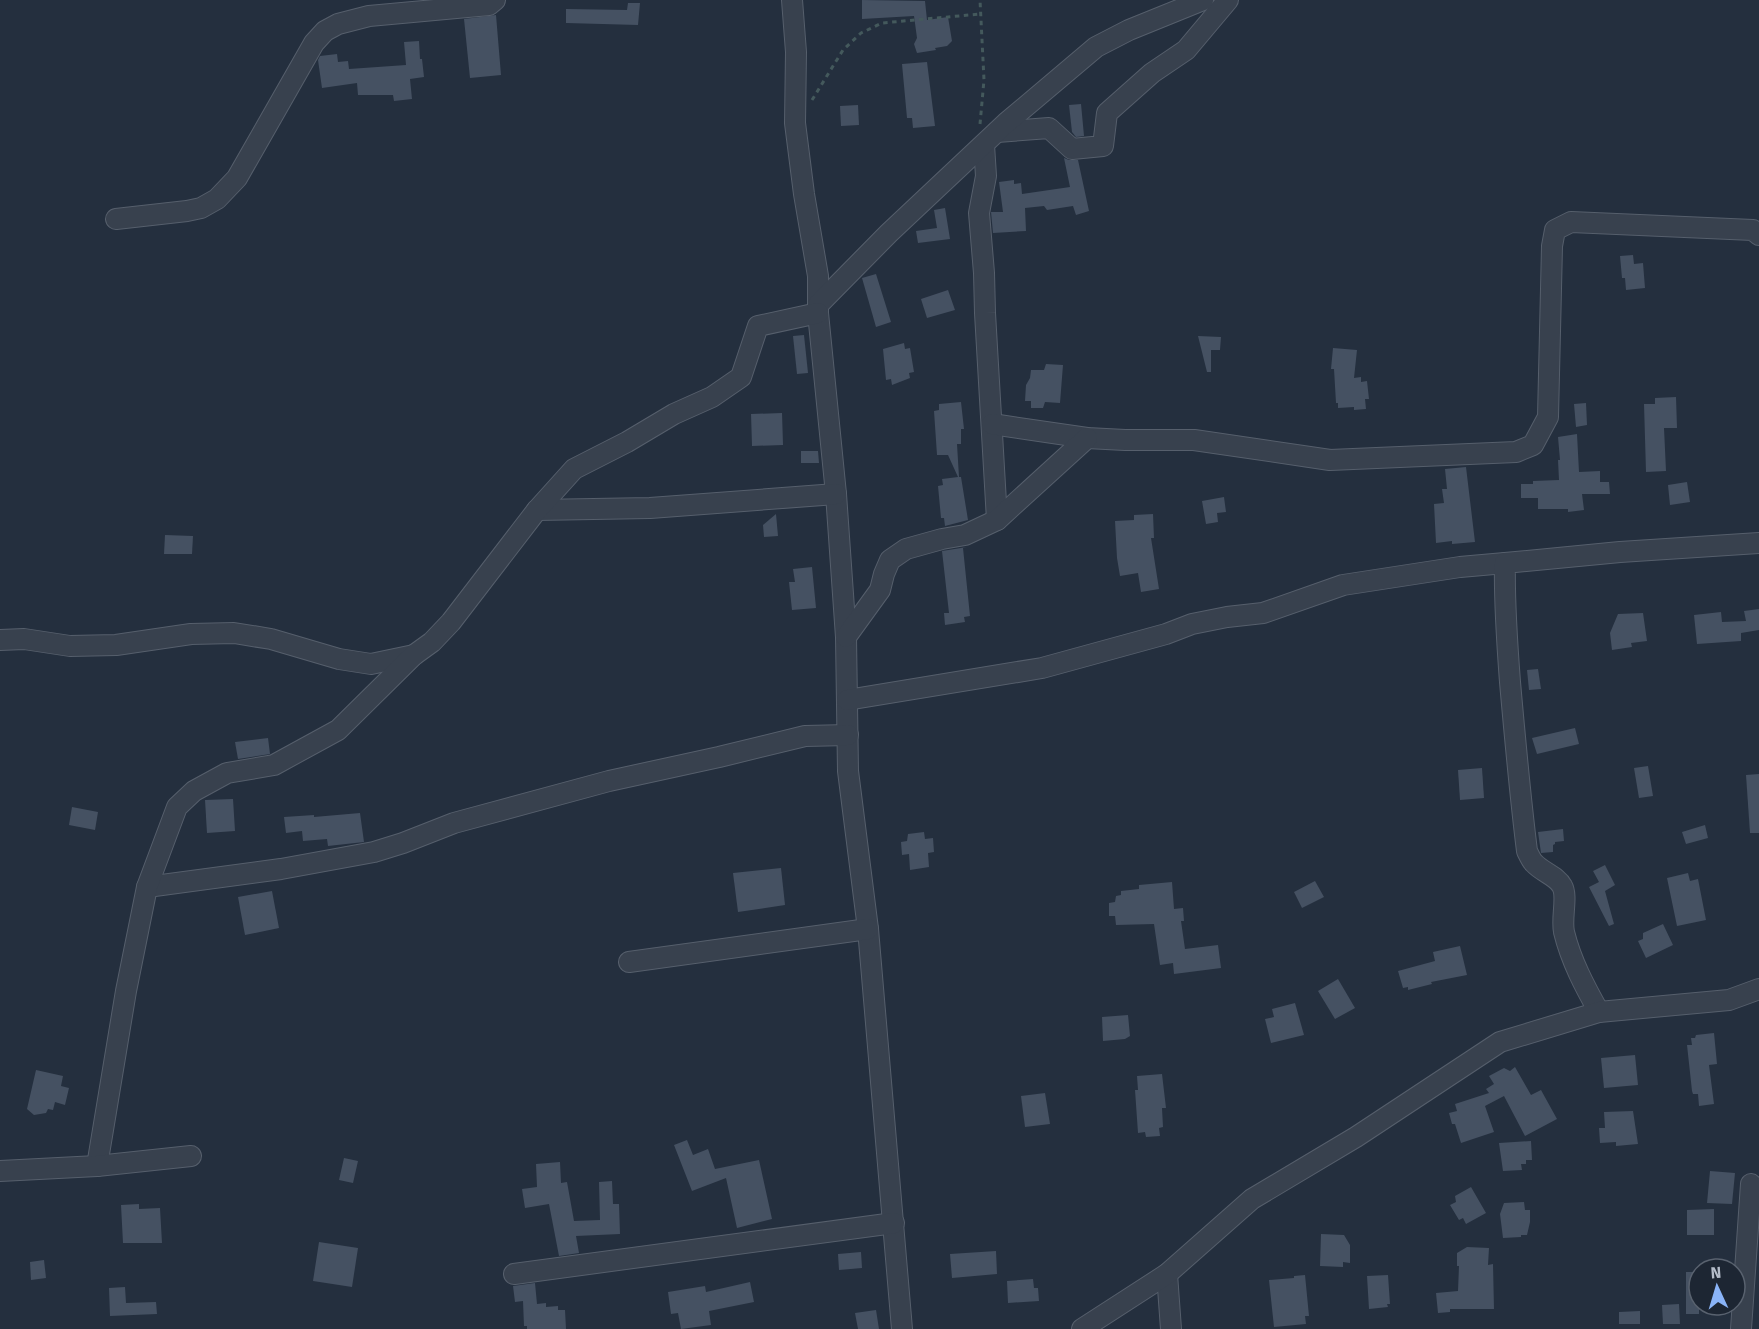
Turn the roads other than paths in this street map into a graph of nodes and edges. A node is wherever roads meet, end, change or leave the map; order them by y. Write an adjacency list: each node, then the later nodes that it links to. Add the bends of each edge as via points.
1 (495, 0): 6 (street, via 489,4 369,16 325,31 314,43 237,178 217,199 187,211)
2 (792, 0): 8 (street, via 795,123 818,276)
3 (1203, 0): 5 (street, via 1096,47)
4 (1228, 0): 5 (street, via 1186,50 1145,78 1107,113 1103,146 1072,149 1049,128)
5 (985, 144): 8 (street, via 865,256); 9 (street, via 986,176 979,206)
6 (116, 219)
7 (1759, 235): 10 (street, via 1753,230 1571,222 1555,230 1548,417 1533,445 1516,452 1330,460 1194,440)
8 (818, 309): 11 (street); 12 (street, via 758,326 741,377 712,397 574,470)
9 (992, 424): 10 (street); 13 (street)
10 (1087, 438): 13 (street)
11 (836, 494): 12 (street, via 650,508); 16 (street)
12 (537, 510): 18 (street, via 451,622)
13 (997, 520): 16 (street, via 965,535 906,549 890,560 880,590)
14 (1759, 543): 15 (street)
15 (1505, 563): 19 (street, via 1343,585 1263,613 1192,624 1042,668); 25 (street, via 1504,600 1527,851 1533,863 1563,888 1564,933 1580,979)
16 (846, 637): 19 (street)
17 (0, 640): 18 (street, via 116,645 190,634 234,633 372,664)
18 (414, 655): 21 (street, via 338,730 274,765 227,774 194,791 177,807)
19 (847, 700): 20 (street)
20 (848, 735): 21 (street, via 805,735 609,781 454,823 374,852); 22 (street, via 848,771)
21 (147, 887): 27 (street)
22 (868, 929): 23 (street); 30 (street)
23 (629, 962)
24 (1759, 989): 25 (street, via 1729,1000)
25 (1599, 1012): 32 (street, via 1500,1042 1356,1137 1252,1199)
26 (191, 1156): 27 (street)
27 (97, 1166): 28 (street)
28 (0, 1171)
29 (1751, 1184): 36 (street)
30 (894, 1223): 31 (street); 33 (street)
31 (514, 1274)
32 (1167, 1274): 34 (street); 35 (street)
33 (902, 1329)
34 (1082, 1329)
35 (1171, 1329)
36 (1741, 1329)

